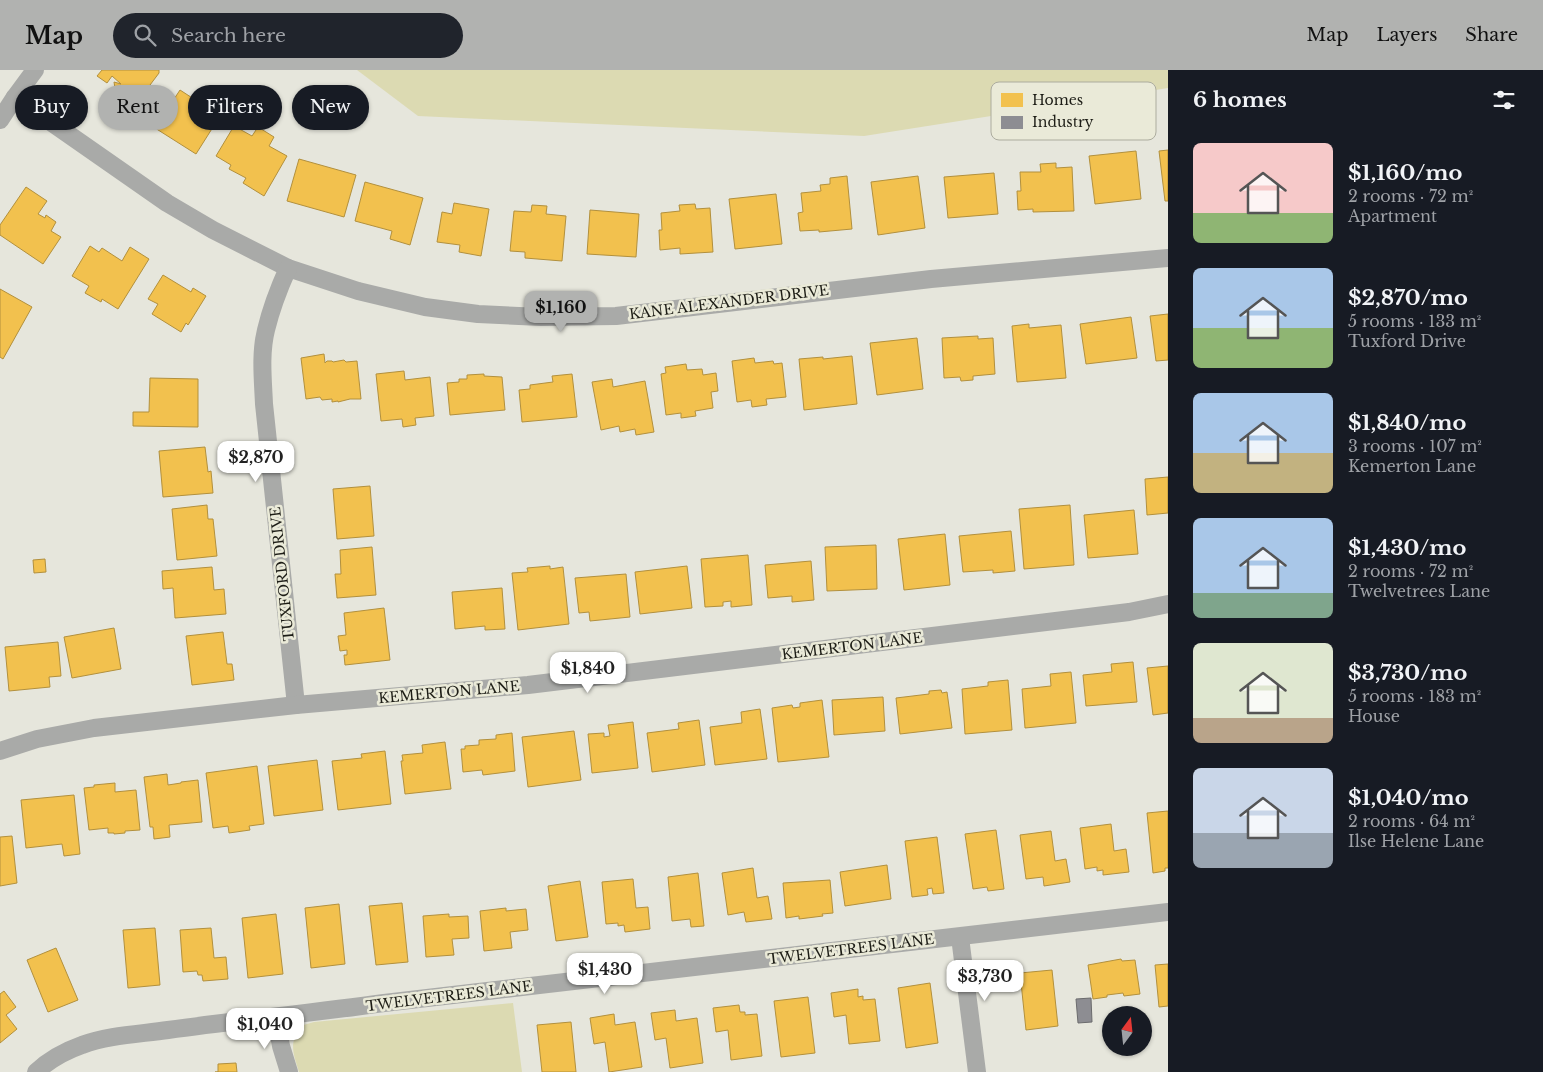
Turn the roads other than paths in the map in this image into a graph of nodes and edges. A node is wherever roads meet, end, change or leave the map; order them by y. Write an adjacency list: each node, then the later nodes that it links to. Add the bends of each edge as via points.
1 (35, 70): 2 (street)
2 (24, 85)
3 (15, 97): 4 (street)
4 (0, 120)
5 (62, 130): 7 (street, KANE ALEXANDER DRIVE, via 167,203)
6 (1168, 258): 7 (street, KANE ALEXANDER DRIVE, via 931,279 616,316 541,318 478,314 425,306 358,291)
7 (288, 268): 9 (street, TUXFORD DRIVE, via 266,331 263,357)
8 (1168, 604): 9 (street, KEMERTON LANE, via 1129,612 528,685)
9 (296, 705): 10 (street, KEMERTON LANE, via 94,728 36,739)
10 (0, 751)
11 (1168, 912): 12 (street, TWELVETREES LANE)
12 (960, 937): 13 (street, TWELVETREES LANE); 16 (street)
13 (276, 1018): 14 (street, TWELVETREES LANE, via 104,1039 82,1044); 15 (street)
14 (36, 1072)
15 (289, 1072)
16 (977, 1072)

